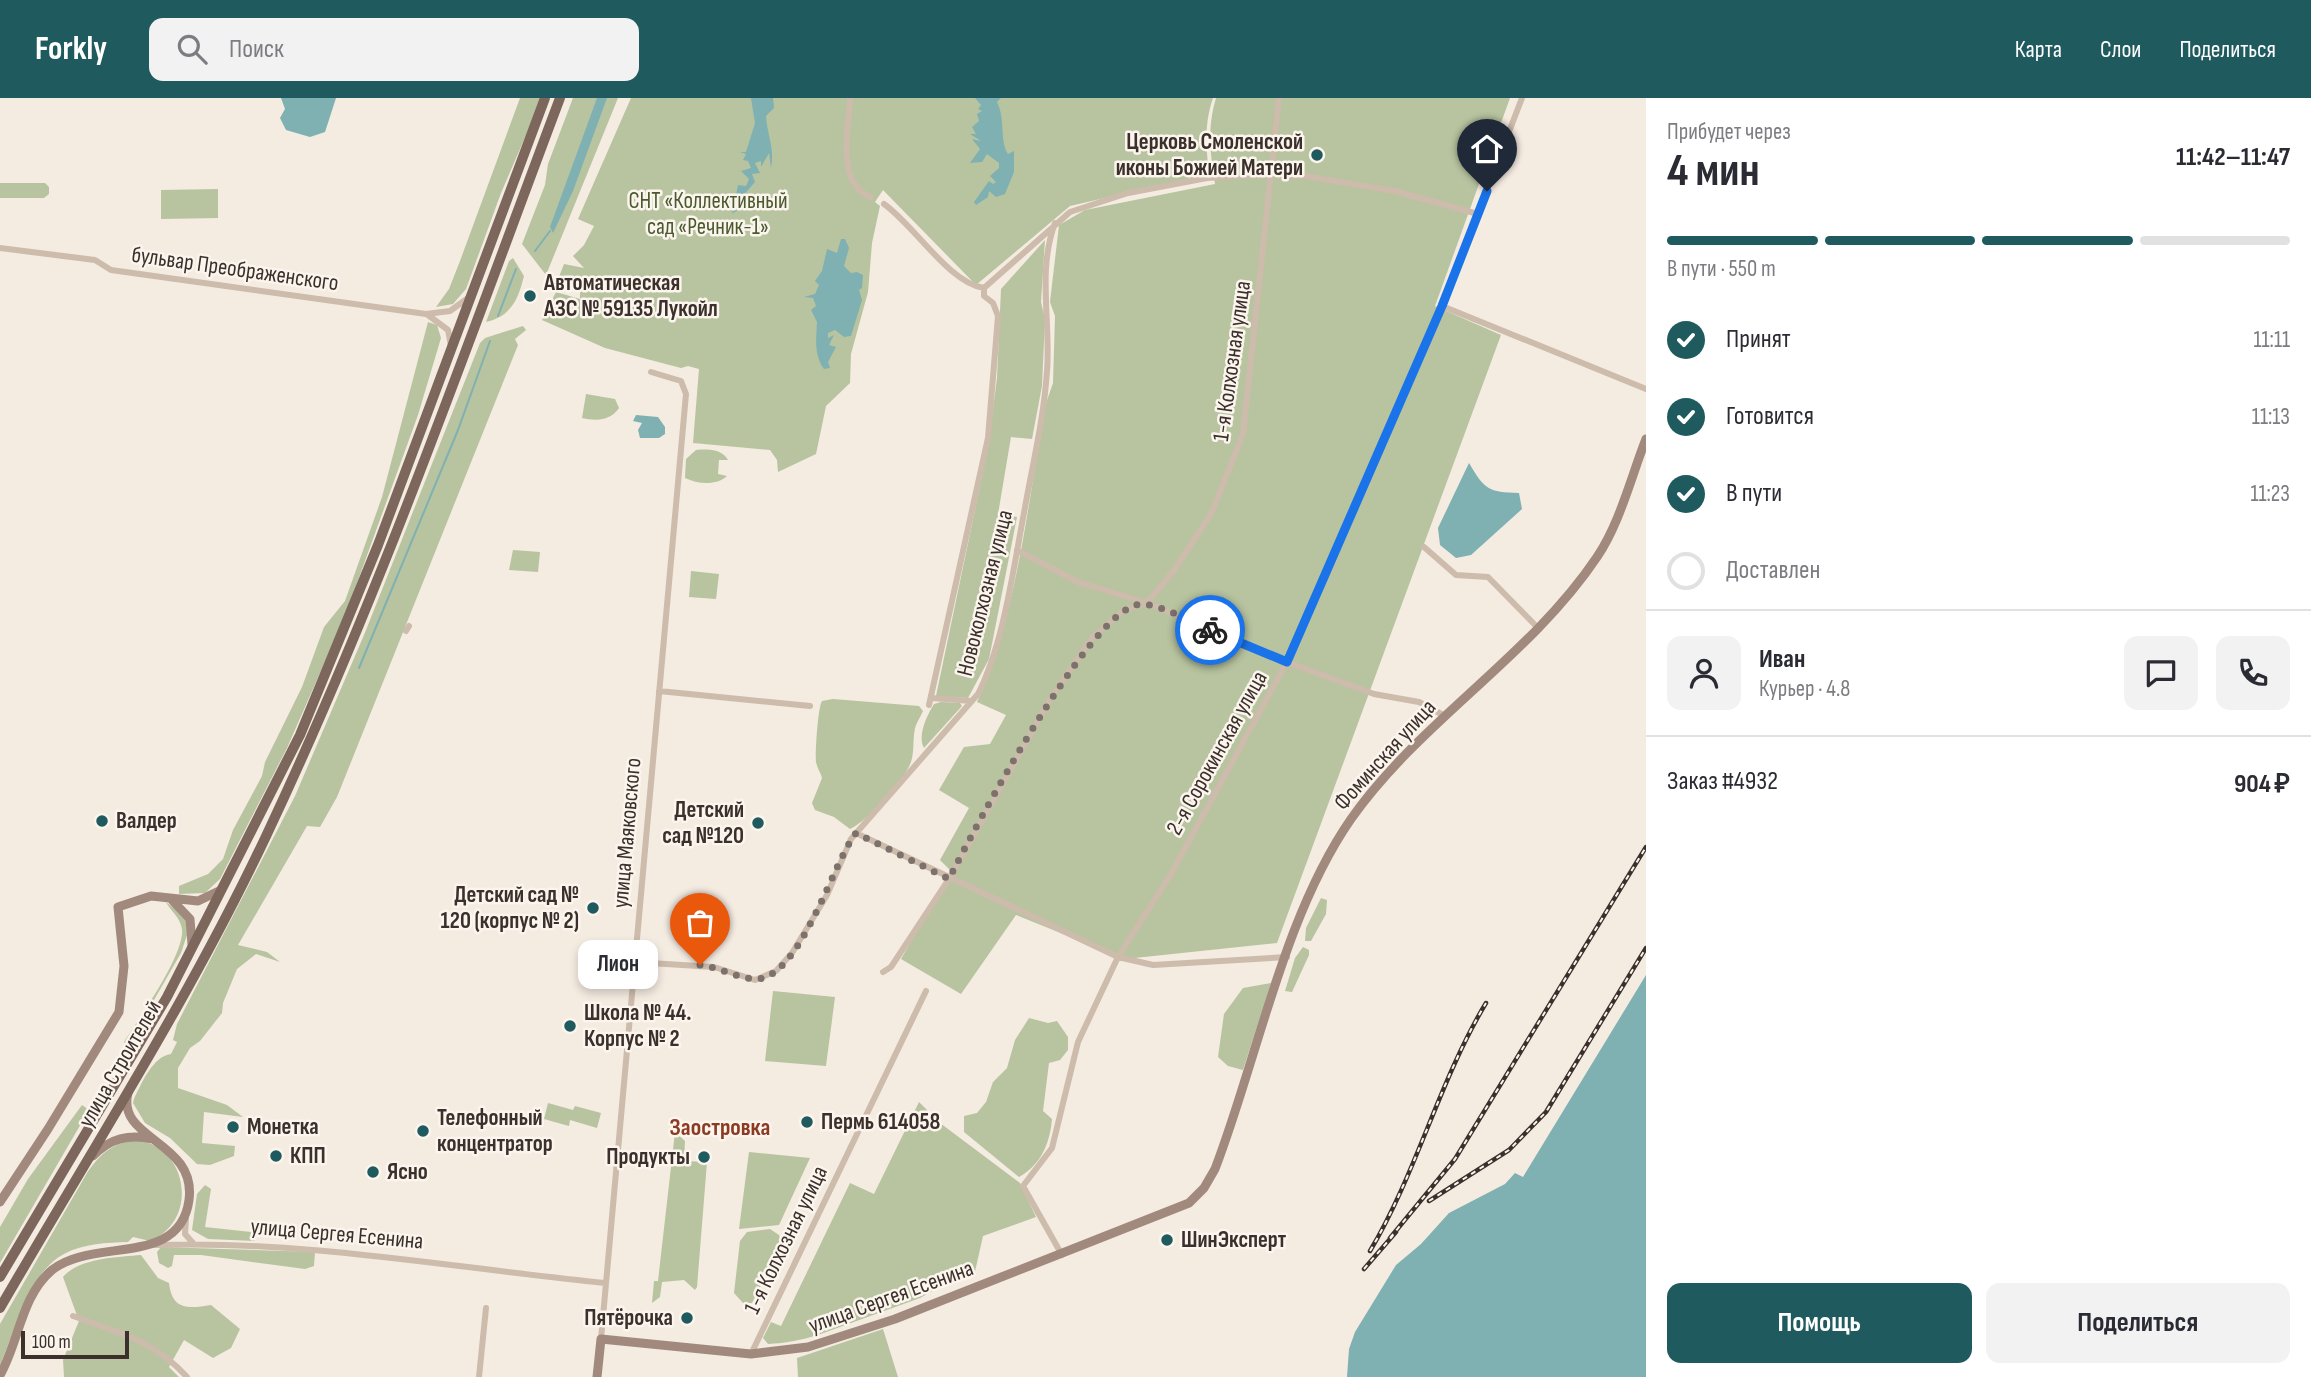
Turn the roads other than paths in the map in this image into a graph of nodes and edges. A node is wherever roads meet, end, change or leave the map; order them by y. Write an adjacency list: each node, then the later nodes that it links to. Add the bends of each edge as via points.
1 (545, 98): 12 (main road, улица Строителей)
2 (560, 98): 39 (main road, улица Строителей, via 365,614 266,836 202,961)
3 (850, 98): 7 (street, via 850,177 859,192)
4 (1279, 98): 6 (street, 1-я Колхозная улица)
5 (1522, 98): 9 (street, 2-я Сорокинская улица)
6 (1272, 173): 9 (street, via 1395,191); 10 (street, via 1208,178 1128,193 1077,209); 22 (street, 1-я Колхозная улица, via 1243,434 1212,512)
7 (872, 197)
8 (884, 204): 13 (street, via 957,274 974,287)
9 (1478, 214): 14 (street, 2-я Сорокинская улица)
10 (1055, 223): 13 (street); 21 (street, Новоколхозная улица, via 1046,274 1047,374)
11 (0, 248): 15 (street, бульвар Преображенского, via 95,260 111,270)
12 (475, 284): 15 (street, via 455,309); 16 (main road, улица Строителей)
13 (984, 288): 26 (street, Новоколхозная улица, via 984,296 998,316 988,438 930,701)
14 (1442, 306): 18 (street); 24 (street, 2-я Сорокинская улица)
15 (426, 314): 16 (street, via 448,330)
16 (449, 359): 30 (main road, улица Строителей, via 318,694)
17 (652, 372): 25 (street, улица Маяковского, via 685,386)
18 (1646, 389)
19 (1646, 439): 23 (street, Фоминская улица, via 1598,555)
20 (1424, 547): 23 (street, via 1456,575 1488,578)
21 (1017, 550): 22 (street, via 1078,582); 26 (street, Новоколхозная улица, via 990,667)
22 (1147, 603): 24 (street); 31 (street, 1-я Колхозная улица, via 1124,610 1093,637 1052,696)
23 (1537, 627): 28 (street, Фоминская улица)
24 (1287, 662): 28 (street, via 1374,694 1419,702); 33 (street, 2-я Сорокинская улица, via 1171,874)
25 (659, 691): 27 (street); 36 (street, улица Маяковского)
26 (972, 701): 29 (street, Новоколхозная улица)
27 (810, 706)
28 (1445, 716): 34 (street, Фоминская улица, via 1376,787 1340,836)
29 (856, 833): 31 (street); 36 (street, Новоколхозная улица, via 827,895 776,971 755,980 714,967)
30 (230, 876): 32 (street, via 206,899); 35 (main road, улица Строителей)
31 (949, 879): 33 (street); 37 (street, 1-я Колхозная улица, via 891,967)
32 (167, 898): 35 (street, via 184,910 192,923); 42 (street, via 143,897 118,907 124,966 119,1012)
33 (1118, 957): 34 (street, via 1153,965); 47 (street, 2-я Сорокинская улица, via 1078,1042 1052,1148 1023,1186)
34 (1287, 957): 43 (street, Фоминская улица, via 1214,1168 1201,1192)
35 (187, 959): 48 (main road, улица Строителей)
36 (634, 961): 49 (street, улица Маяковского)
37 (883, 972)
38 (926, 991): 54 (street, 1-я Колхозная улица)
39 (132, 1081): 40 (street, via 128,1112 140,1129); 41 (main road, улица Строителей)
40 (158, 1141): 41 (street, via 134,1136 117,1139 100,1149); 44 (street, via 184,1168 190,1186)
41 (78, 1173): 50 (main road, улица Строителей)
42 (0, 1202)
43 (1181, 1209): 47 (street, улица Сергея Есенина)
44 (188, 1210): 45 (street, via 185,1230); 46 (street, via 170,1237)
45 (195, 1243): 46 (street, улица Сергея Есенина); 49 (street, улица Сергея Есенина, via 328,1249)
46 (149, 1245): 55 (street, via 80,1256 52,1271 30,1302)
47 (1062, 1255): 54 (street, улица Сергея Есенина, via 831,1340 779,1353)
48 (0, 1277)
49 (605, 1283): 53 (street, улица Маяковского)
50 (0, 1308)
51 (486, 1308): 57 (street)
52 (73, 1316): 56 (street, via 145,1341)
53 (601, 1339): 54 (street, улица Сергея Есенина); 58 (street, улица Маяковского)
54 (751, 1354)
55 (0, 1375)
56 (187, 1377)
57 (479, 1377)
58 (597, 1377)

